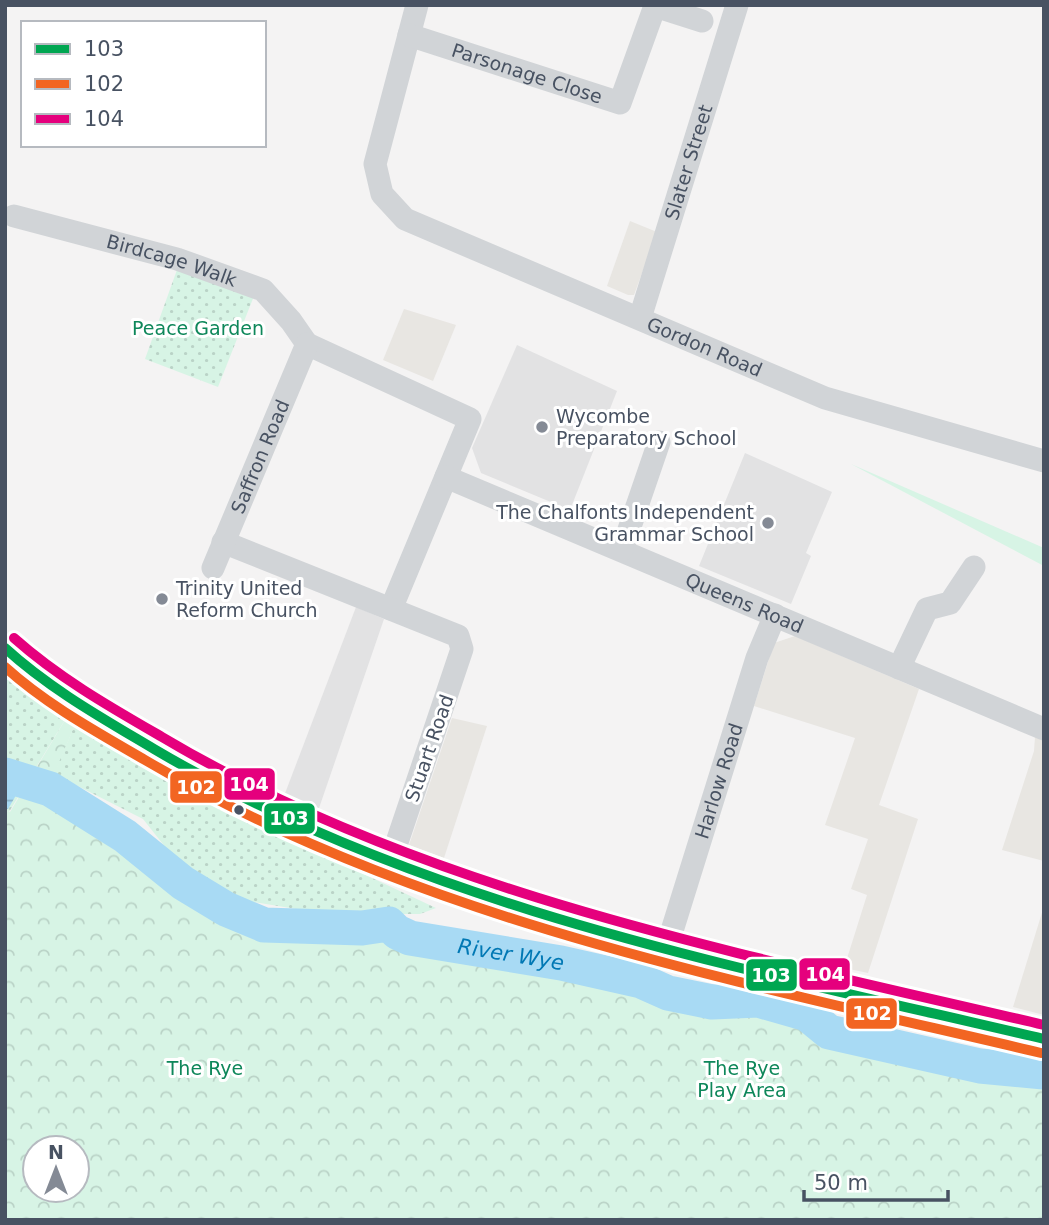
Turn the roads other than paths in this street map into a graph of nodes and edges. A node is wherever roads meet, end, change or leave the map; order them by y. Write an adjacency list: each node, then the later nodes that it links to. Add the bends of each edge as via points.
1 (417, 5): 4 (street)
2 (737, 5): 6 (street, Slater Street)
3 (702, 21): 4 (street, Parsonage Close, via 655,6 620,103)
4 (409, 35): 6 (street, Gordon Road, via 375,164 382,194 405,219)
5 (14, 216): 7 (street, Birdcage Walk, via 177,259 263,290)
6 (640, 318): 9 (street, Gordon Road, via 825,398)
7 (307, 344): 10 (street, via 470,419); 11 (street, Saffron Road)
8 (659, 442): 12 (street)
9 (1044, 461)
10 (446, 477): 12 (street, Queens Road); 15 (street)
11 (223, 542): 14 (street, Saffron Road); 15 (street)
12 (622, 550): 16 (street, Queens Road)
13 (974, 567): 18 (street, via 950,603 927,610)
14 (213, 568)
15 (391, 609): 20 (street, Stuart Road, via 458,636 462,649)
16 (775, 615): 18 (street, Queens Road); 21 (street, Harlow Road)
17 (10, 655): 20 (main road, via 112,725 230,793)
18 (898, 668): 19 (street, Queens Road)
19 (1044, 729)
20 (391, 860): 21 (main road, via 525,908)
21 (666, 950): 22 (main road)
22 (1044, 1040)

